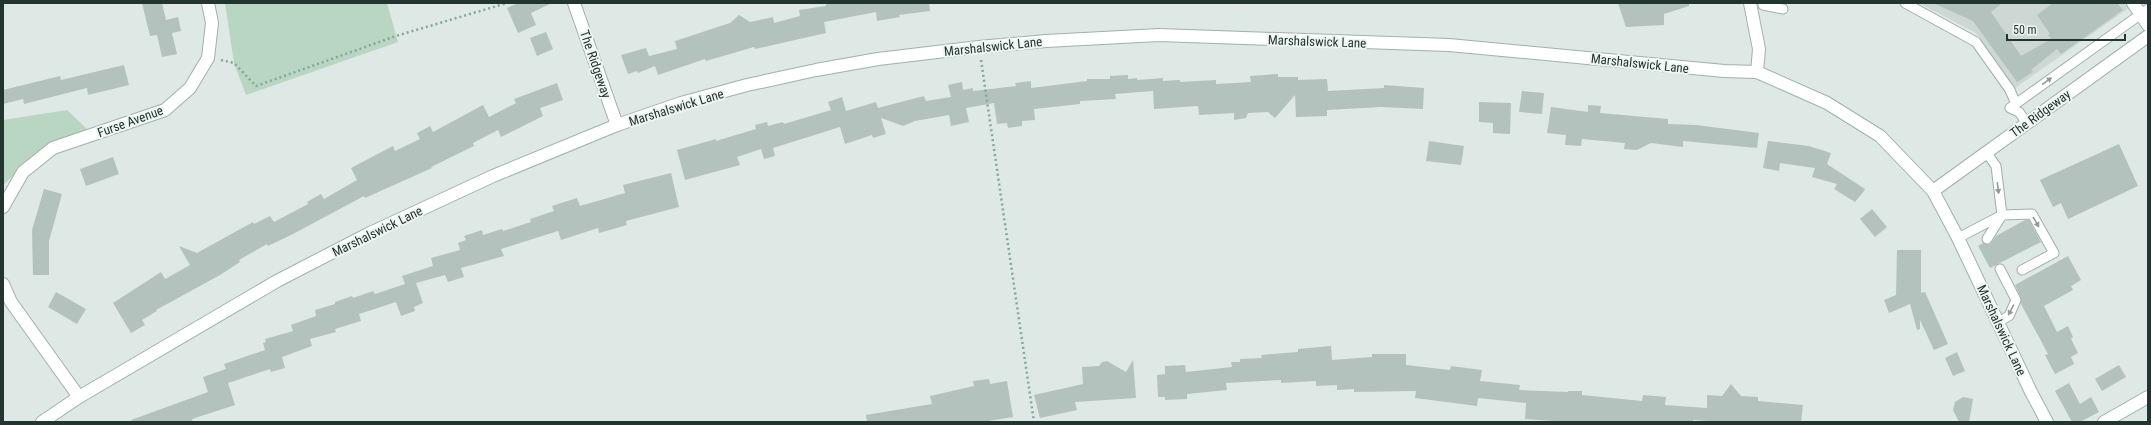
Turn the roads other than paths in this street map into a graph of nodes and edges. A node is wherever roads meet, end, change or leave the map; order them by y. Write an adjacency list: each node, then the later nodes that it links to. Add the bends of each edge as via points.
1 (208, 3): 16 (street, Furse Avenue, via 212,23 208,58 190,88 165,110 53,148 23,172)
2 (574, 3): 13 (street, The Ridgeway)
3 (1906, 3): 11 (lane, via 1976,42 2010,90)
4 (2133, 3): 7 (street)
5 (1757, 5): 6 (lane); 10 (street)
6 (1782, 9)
7 (2144, 12): 8 (street); 11 (lane, one-way to 7)
8 (2148, 25)
9 (2148, 36): 12 (street, The Ridgeway)
10 (1757, 72): 13 (street, Marshalswick Lane, via 1449,45 1167,36 1046,41 878,59 816,70 681,103); 15 (street, Marshalswick Lane, via 1827,103 1880,136)
11 (2016, 104): 12 (lane, via 2010,108 2019,112)
12 (2027, 123): 14 (street, The Ridgeway)
13 (617, 125): 24 (street, Marshalswick Lane, via 493,176 368,234 277,281)
14 (1986, 152): 15 (street, The Ridgeway); 17 (lane, one-way to 17, via 1996,166)
15 (1933, 191): 18 (street, Marshalswick Lane)
16 (3, 207)
17 (2002, 215): 18 (lane); 19 (lane); 21 (lane, one-way to 21, via 2032,214 2054,253)
18 (1958, 238): 23 (street, Marshalswick Lane)
19 (1986, 239)
20 (2000, 268): 23 (lane, one-way to 23, via 2016,300 2009,316)
21 (2022, 270)
22 (3, 284): 24 (street, via 11,302)
23 (1998, 322): 27 (street, Marshalswick Lane)
24 (79, 397): 26 (street, Marshalswick Lane)
25 (2148, 397): 28 (street)
26 (42, 422)
27 (2047, 422)
28 (2104, 422)

